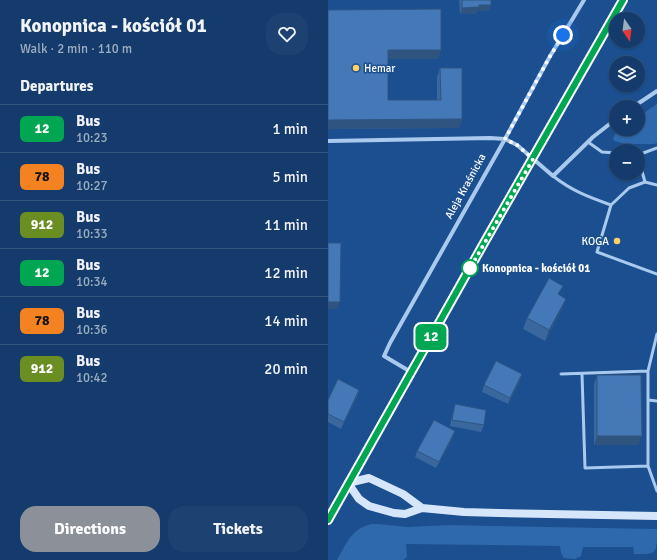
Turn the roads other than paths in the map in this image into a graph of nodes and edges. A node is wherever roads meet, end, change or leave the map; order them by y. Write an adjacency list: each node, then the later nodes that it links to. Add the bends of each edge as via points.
1 (584, 0): 6 (street, Aleja Kraśnicka)
2 (624, 0): 12 (main road)
3 (657, 91): 4 (street)
4 (644, 100)
5 (609, 124): 8 (street)
6 (505, 139): 7 (street); 12 (street, via 517,145); 20 (street, Aleja Kraśnicka, via 384,356)
7 (328, 141)
8 (588, 142): 10 (lane, via 602,152); 13 (street)
9 (657, 148): 11 (lane)
10 (609, 152)
11 (645, 153)
12 (533, 159): 13 (street); 20 (main road)
13 (553, 176): 16 (lane, via 577,192)
14 (645, 182): 15 (lane); 16 (lane, via 629,188)
15 (657, 185)
16 (611, 205): 17 (lane, via 597,252)
17 (657, 274)
18 (657, 334): 19 (lane)
19 (648, 371): 22 (lane); 23 (lane)
20 (411, 372): 26 (main road)
21 (561, 374): 22 (lane)
22 (582, 374): 25 (lane, via 585,468)
23 (648, 400): 24 (lane); 25 (lane)
24 (657, 401)
25 (648, 466): 27 (lane)
26 (348, 483): 28 (street, via 369,478 403,494); 28 (street, via 359,499 369,506 405,514); 30 (main road)
27 (657, 491)
28 (422, 508): 29 (street, via 464,512)
29 (657, 516)
30 (328, 520)

